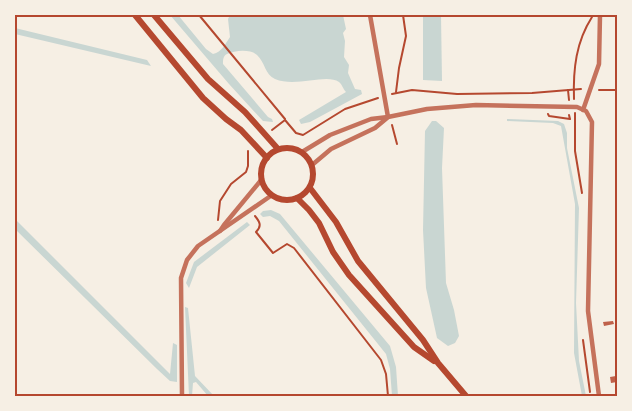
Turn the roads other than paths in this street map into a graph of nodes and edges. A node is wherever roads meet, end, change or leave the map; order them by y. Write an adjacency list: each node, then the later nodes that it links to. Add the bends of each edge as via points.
1 (135, 15): 9 (main road, via 203,98 241,130)
2 (154, 15): 7 (main road, via 208,79 245,112)
3 (370, 15): 6 (street)
4 (600, 15): 5 (street, via 599,64)
5 (583, 110): 6 (street, via 577,107 476,105 427,109); 19 (street, via 592,122 588,311)
6 (388, 117): 8 (street, via 371,119 330,134); 10 (street, via 375,128 331,149)
7 (278, 149): 8 (main road, via 286,147); 9 (main road)
8 (302, 152): 10 (main road)
9 (266, 158): 11 (main road)
10 (312, 164): 12 (main road)
11 (262, 179): 13 (main road); 15 (street)
12 (310, 188): 14 (main road); 16 (main road, via 336,222 358,261)
13 (272, 195): 14 (main road, via 288,200); 15 (street)
14 (297, 198): 16 (main road, via 318,223 349,275 414,347)
15 (219, 232): 17 (street, via 191,253 180,278)
16 (438, 363): 18 (main road)
17 (182, 396)
18 (466, 396)
19 (598, 396)

